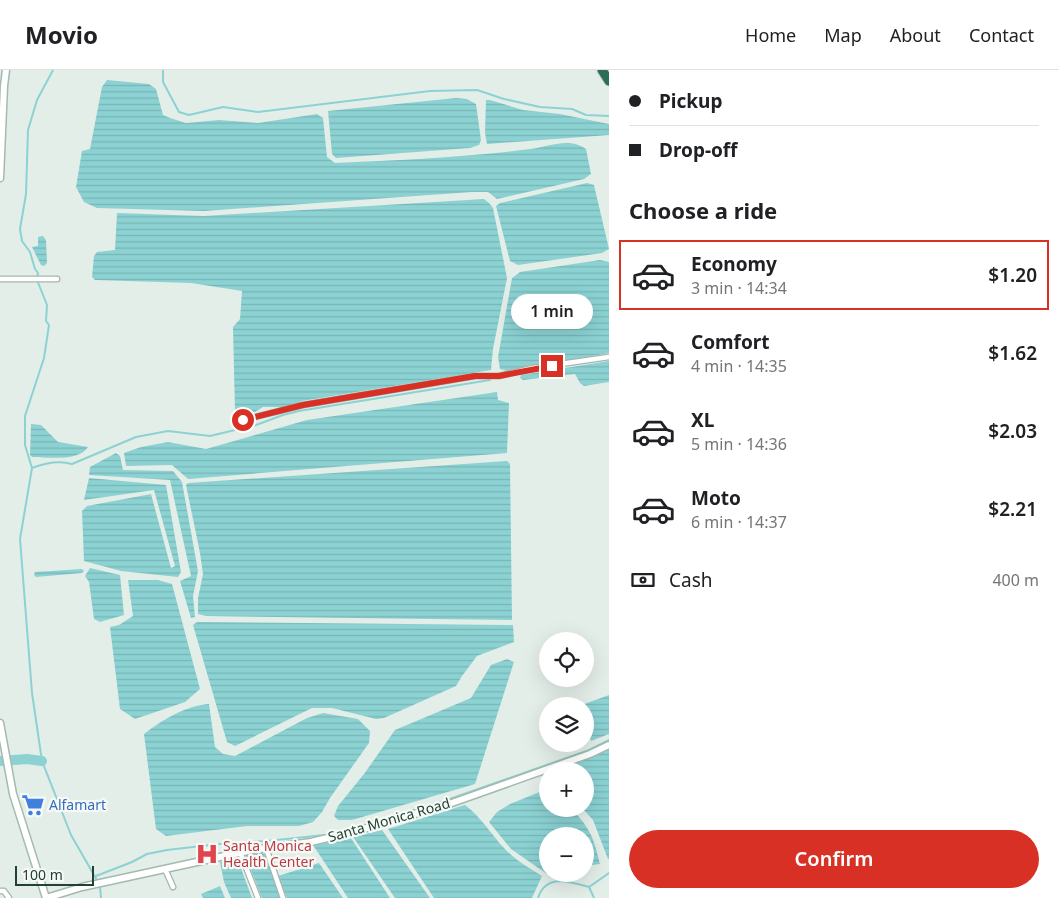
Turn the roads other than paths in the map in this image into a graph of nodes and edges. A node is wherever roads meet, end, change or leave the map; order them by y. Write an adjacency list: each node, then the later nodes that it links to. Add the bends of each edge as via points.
1 (6, 70): 4 (street)
2 (602, 70): 3 (highway)
3 (609, 81)
4 (0, 178)
5 (0, 279): 6 (street)
6 (57, 279)
7 (609, 357): 8 (street, via 382,391)
8 (243, 420)
9 (0, 723): 11 (street)
10 (609, 745): 12 (street, Santa Monica Road, via 449,804 311,842)
11 (2, 746): 18 (street)
12 (266, 848): 13 (street, Santa Monica Road); 20 (street)
13 (240, 852): 14 (street, Santa Monica Road); 19 (street)
14 (165, 869): 15 (street); 18 (street, Santa Monica Road)
15 (173, 888)
16 (0, 892): 17 (street, via 4,891)
17 (9, 898)
18 (44, 898)
19 (258, 898)
20 (284, 898)

